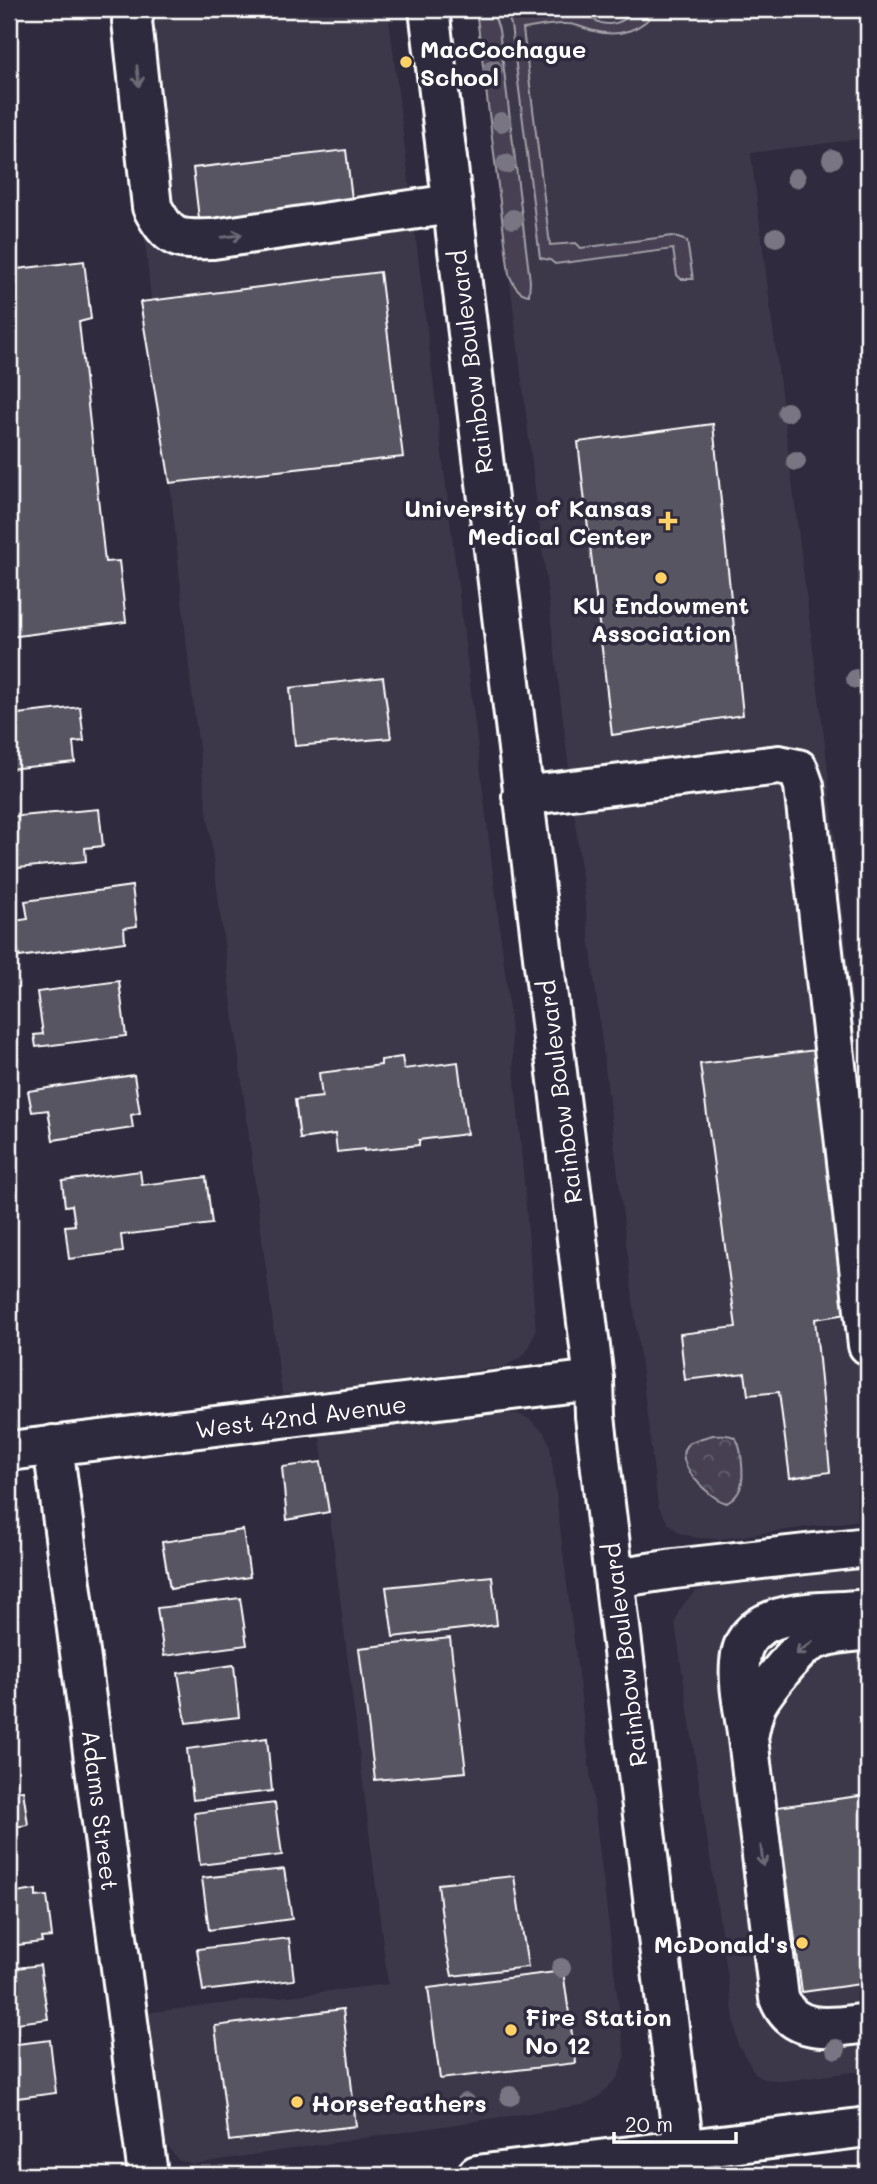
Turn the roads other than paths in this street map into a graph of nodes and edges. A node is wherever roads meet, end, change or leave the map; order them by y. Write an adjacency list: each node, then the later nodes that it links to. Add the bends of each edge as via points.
1 (135, 9): 3 (main road, one-way to 3, via 132,21 152,207 163,229 184,240 213,239)
2 (429, 9): 3 (main road, Rainbow Boulevard)
3 (452, 204): 4 (main road, Rainbow Boulevard)
4 (522, 796): 5 (main road, via 779,765 798,769 804,786); 6 (main road, Rainbow Boulevard)
5 (867, 1332)
6 (594, 1380): 7 (main road, West 42nd Avenue); 10 (main road, Rainbow Boulevard)
7 (53, 1445): 8 (main road, West 42nd Avenue); 17 (main road, Adams Street)
8 (9, 1451)
9 (865, 1540): 10 (main road)
10 (615, 1578): 16 (main road, Rainbow Boulevard)
11 (868, 1611): 13 (main road, via 780,1617 755,1629 741,1649 739,1676)
12 (868, 1630): 13 (main road, one-way to 13, via 806,1644 758,1703)
13 (748, 1738): 14 (main road, one-way to 14, via 779,1998 797,2022 809,2026)
14 (868, 2023)
15 (868, 2127): 16 (main road)
16 (685, 2162): 18 (main road)
17 (148, 2175)
18 (477, 2175)

